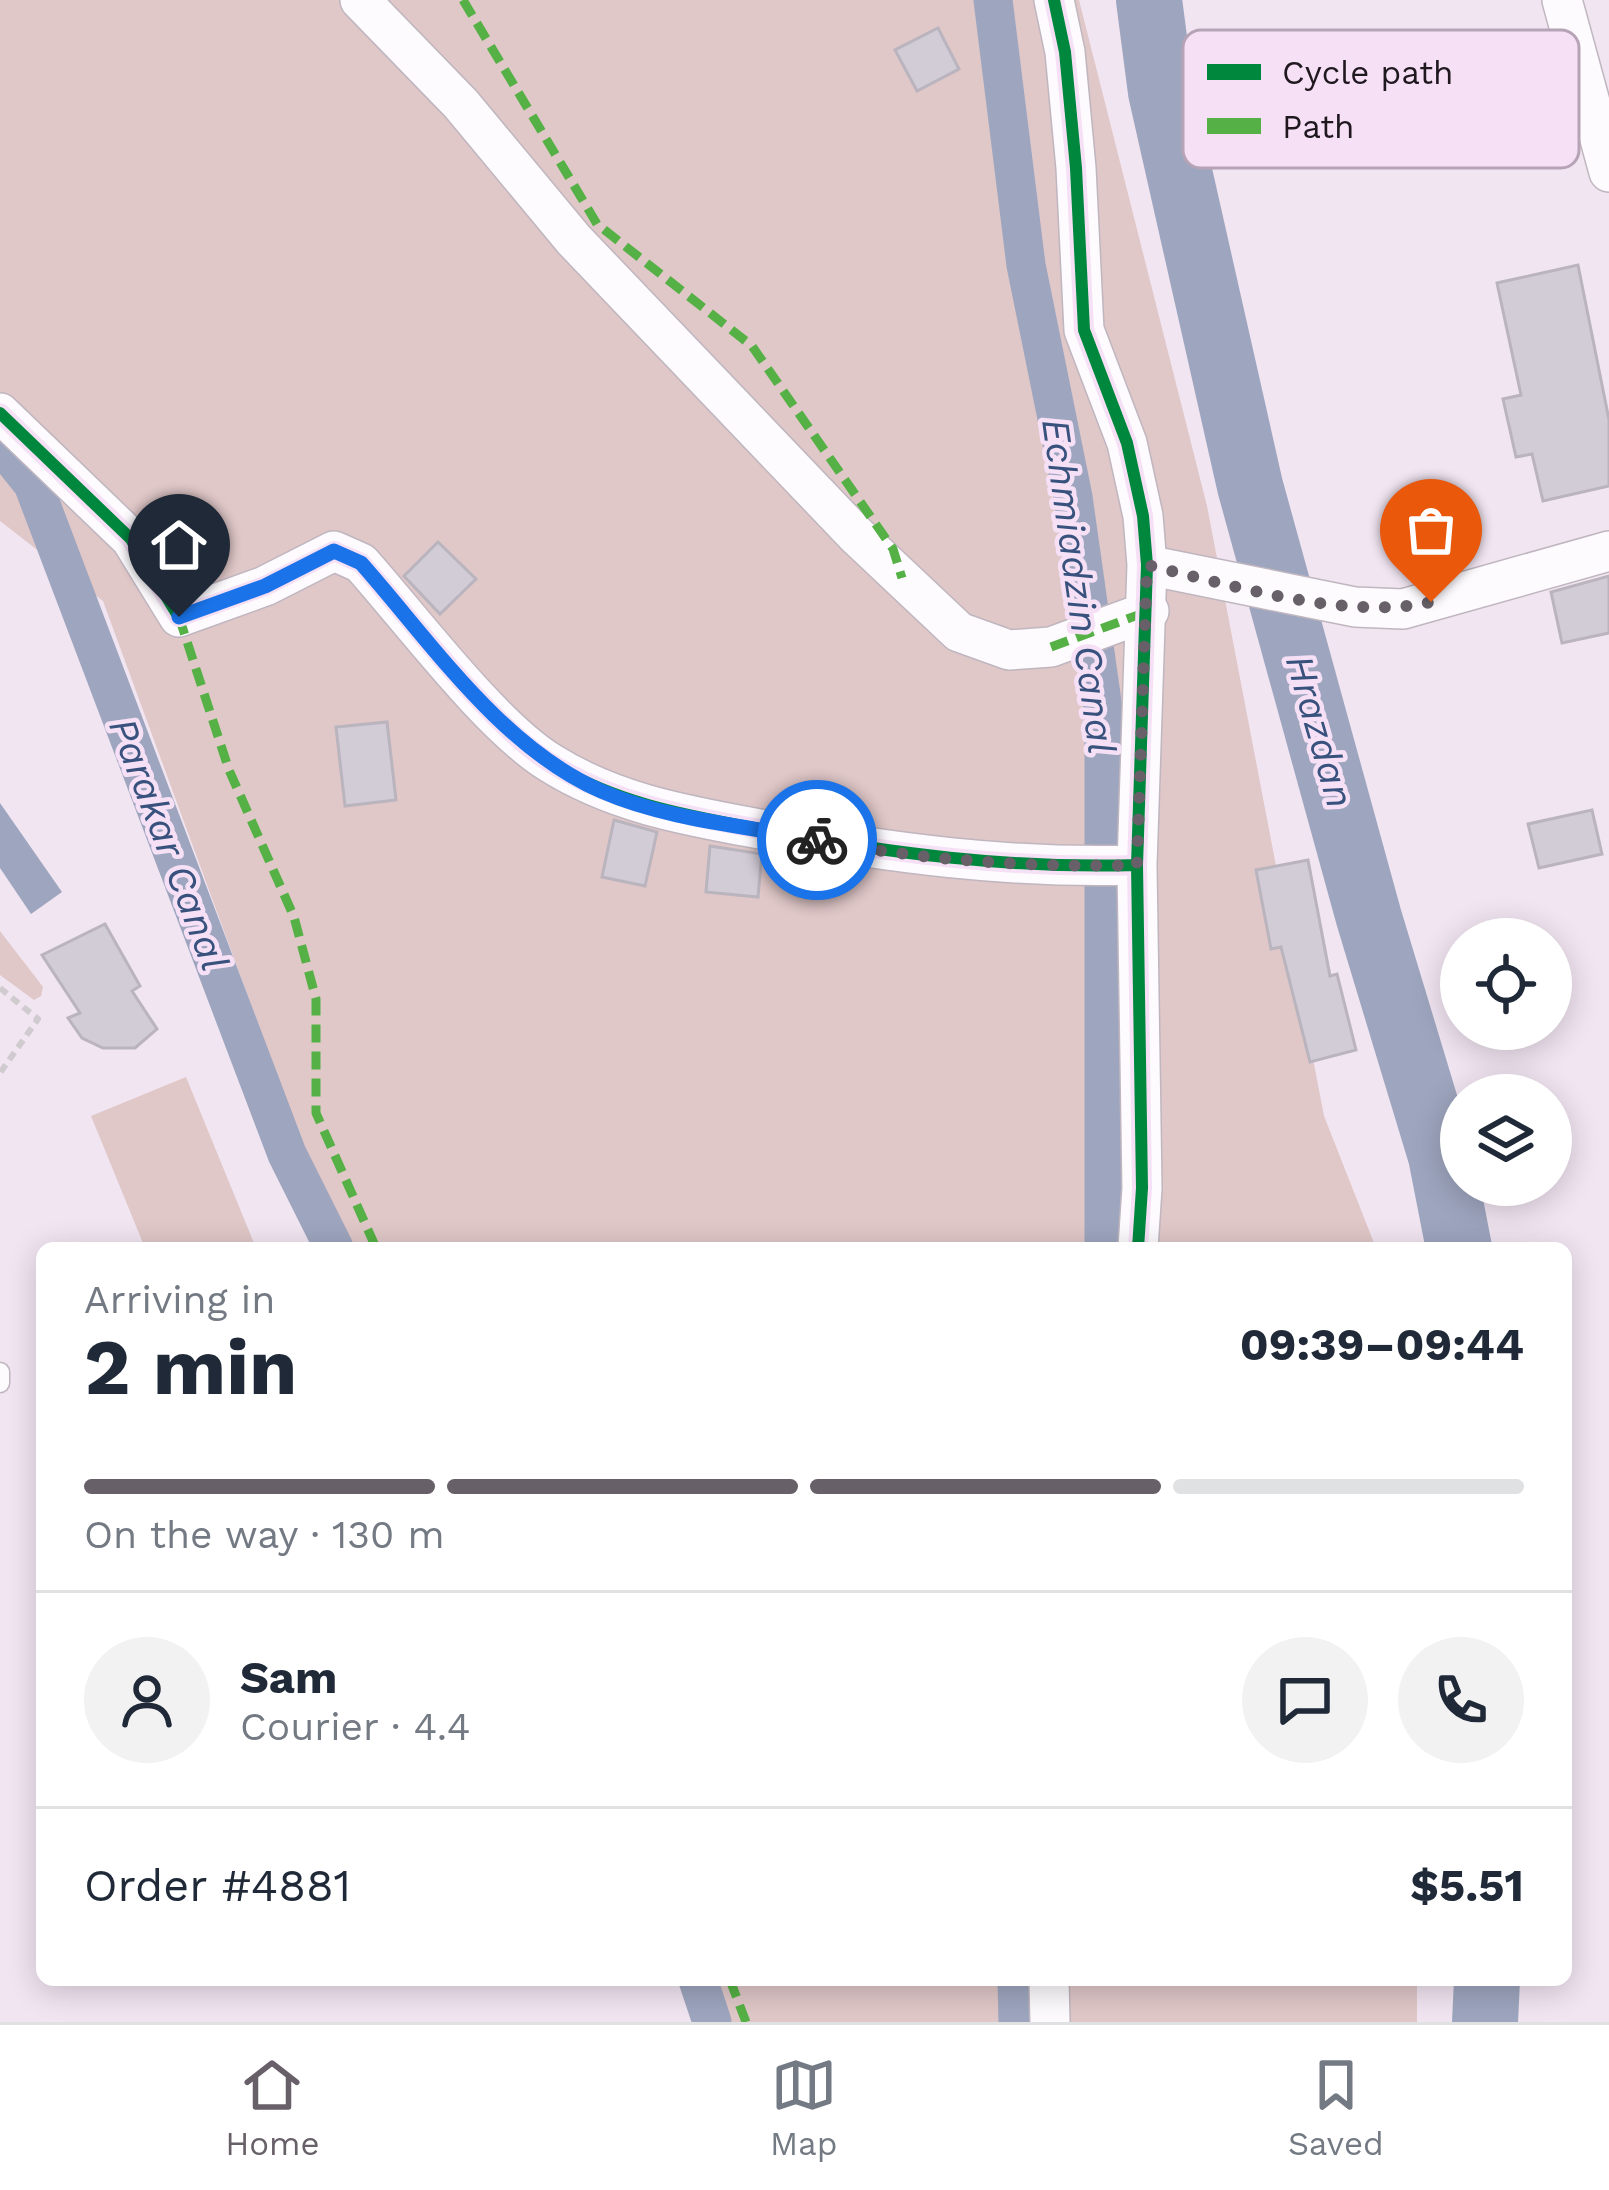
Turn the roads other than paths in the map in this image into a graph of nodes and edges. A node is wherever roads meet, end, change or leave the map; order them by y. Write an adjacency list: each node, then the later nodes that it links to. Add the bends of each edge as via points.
1 (360, 0): 10 (street, via 605,273 959,632 1009,650 1051,647)
2 (1054, 0): 9 (street, via 1076,167 1084,330 1127,443)
3 (1562, 0): 4 (street)
4 (1570, 30)
5 (1579, 62): 6 (street)
6 (1609, 172)
7 (0, 413): 11 (street, via 131,539 179,617 334,551 361,563 544,759 602,792 893,854)
8 (1609, 551): 9 (street, via 1403,609 1355,607)
9 (1147, 565): 10 (street)
10 (1149, 611): 11 (street)
11 (1137, 865): 12 (street)
12 (1138, 1242)
13 (0, 1372): 14 (lane)
14 (0, 1383)
15 (1048, 1986): 16 (street)
16 (1050, 2022)

